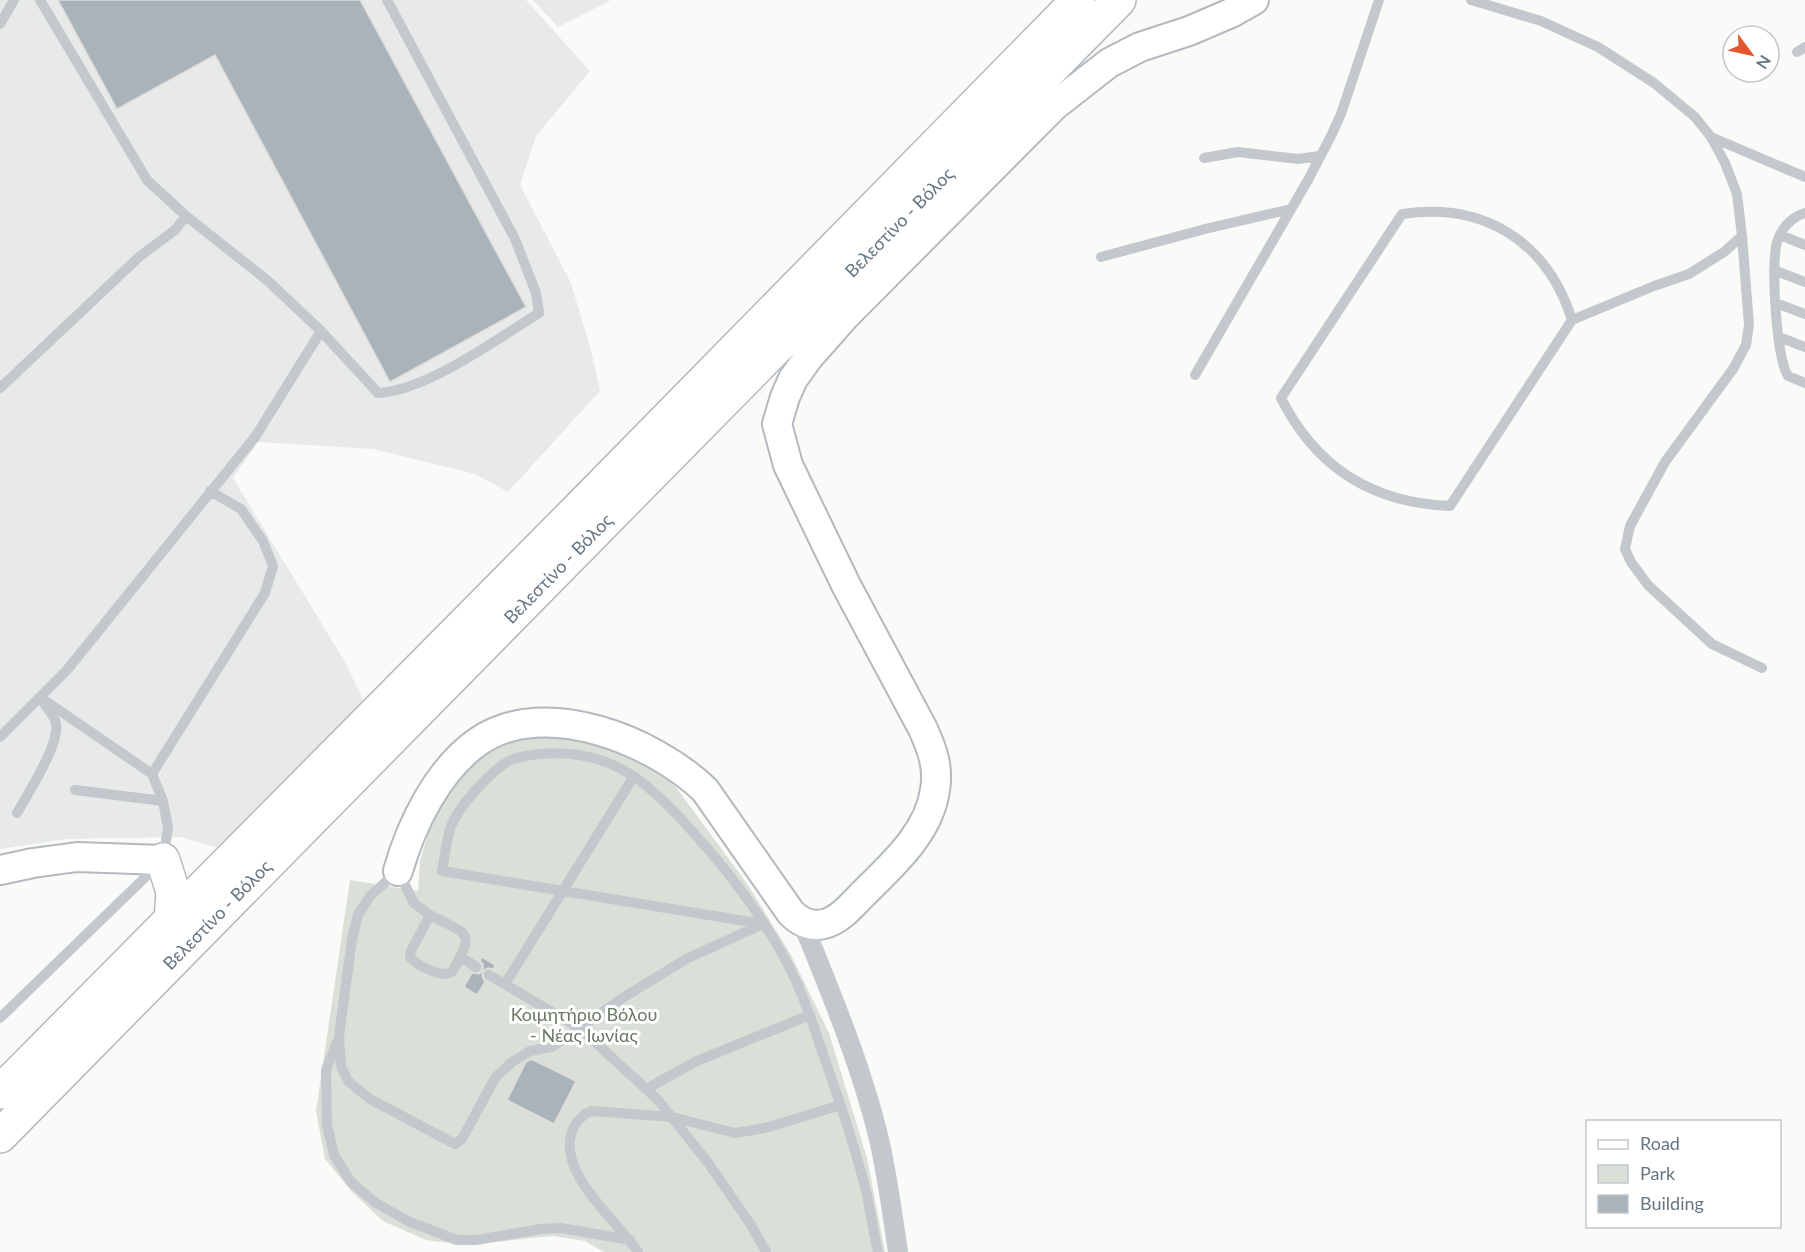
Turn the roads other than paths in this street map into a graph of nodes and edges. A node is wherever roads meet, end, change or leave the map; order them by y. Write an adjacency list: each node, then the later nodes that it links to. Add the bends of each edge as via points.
1 (14, 0): 9 (lane)
2 (40, 0): 16 (lane, via 147,180)
3 (387, 0): 26 (lane, via 515,239 536,293 539,312 450,368 394,392 378,393)
4 (1078, 0): 44 (highway, Βελεστίνο - Βόλος)
5 (1119, 0): 62 (highway, Βελεστίνο - Βόλος)
6 (1254, 0): 48 (street, via 1189,31 1140,46 1077,86 846,315 793,379 777,424 788,465 923,729 934,753 937,774 924,821 897,860 836,919 814,925)
7 (1379, 0): 11 (lane, via 1341,114)
8 (1471, 0): 10 (lane, via 1541,21 1598,47 1654,83 1695,117)
9 (0, 24)
10 (1711, 136): 13 (lane); 18 (lane, via 1737,194)
11 (1319, 156): 12 (lane, via 1298,159 1238,152); 14 (lane)
12 (1204, 158)
13 (1805, 177)
14 (1291, 209): 20 (lane); 29 (lane)
15 (1805, 213): 17 (lane, via 1794,217)
16 (186, 216): 26 (lane, via 268,281); 31 (lane, via 176,230 139,257)
17 (1780, 235): 19 (lane); 21 (lane)
18 (1742, 236): 25 (lane, via 1689,274); 33 (lane, via 1749,325 1746,345 1665,462 1630,526 1625,549 1648,585 1712,644)
19 (1805, 245)
20 (1101, 257)
21 (1774, 270): 22 (lane); 23 (lane)
22 (1805, 282)
23 (1776, 303): 24 (lane); 27 (lane)
24 (1805, 314)
25 (1572, 320): 25 (lane, via 1548,270 1508,232 1456,213 1402,214 1281,399 1315,450 1347,477 1386,496 1450,506)
26 (321, 331): 32 (lane, via 255,437)
27 (1779, 337): 28 (lane); 30 (lane, via 1784,369 1788,376)
28 (1805, 347)
29 (1195, 375)
30 (1805, 383)
31 (0, 388)
32 (210, 491): 34 (lane, via 67,670); 36 (lane, via 241,509 264,541 273,566 265,593)
33 (1762, 668)
34 (40, 697): 35 (lane); 36 (lane); 40 (lane, via 56,723 54,738 46,761)
35 (0, 737)
36 (152, 774): 39 (lane)
37 (634, 776): 45 (lane); 45 (lane, via 586,755 522,756 504,764 462,808 451,827 442,871); 49 (lane, via 703,843)
38 (75, 790): 39 (lane)
39 (163, 801): 41 (lane, via 168,828)
40 (16, 813)
41 (163, 860): 42 (street, via 77,857); 44 (highway); 47 (highway, via 173,891); 55 (lane)
42 (0, 870)
43 (398, 871): 46 (lane, via 414,903); 48 (street, via 417,818 467,751 489,736 524,725 579,726 645,748 691,777 705,790 786,907); 57 (lane, via 370,896 358,915)
44 (218, 874): 47 (highway, Βελεστίνο - Βόλος)
45 (564, 890): 49 (lane); 53 (lane)
46 (430, 915): 50 (lane, via 466,936); 50 (lane, via 410,953 411,960 446,975)
47 (171, 921): 59 (highway, Βελεστίνο - Βόλος)
48 (802, 922): 67 (street, via 868,1103 880,1146)
49 (763, 924): 54 (lane, via 777,944); 56 (lane, via 688,958)
50 (461, 957): 51 (lane)
51 (476, 967)
52 (489, 975): 53 (lane)
53 (505, 984): 56 (lane)
54 (810, 1015): 58 (lane, via 697,1061); 60 (lane)
55 (0, 1018)
56 (581, 1029): 57 (lane, via 552,1047 530,1051 512,1062 495,1078 462,1139 455,1144 370,1099 348,1081 341,1066); 58 (lane)
57 (339, 1036): 63 (lane, via 326,1070 327,1125 333,1155 351,1182 376,1203 410,1222 457,1240 561,1228)
58 (646, 1089): 61 (lane)
59 (0, 1092)
60 (841, 1105): 61 (lane, via 735,1133); 66 (lane, via 862,1174)
61 (672, 1117): 63 (lane, via 591,1111 574,1126 568,1151 574,1170); 65 (lane, via 709,1164)
62 (0, 1136)
63 (630, 1240): 64 (lane)
64 (638, 1252)
65 (766, 1252)
66 (878, 1252)
67 (898, 1252)

